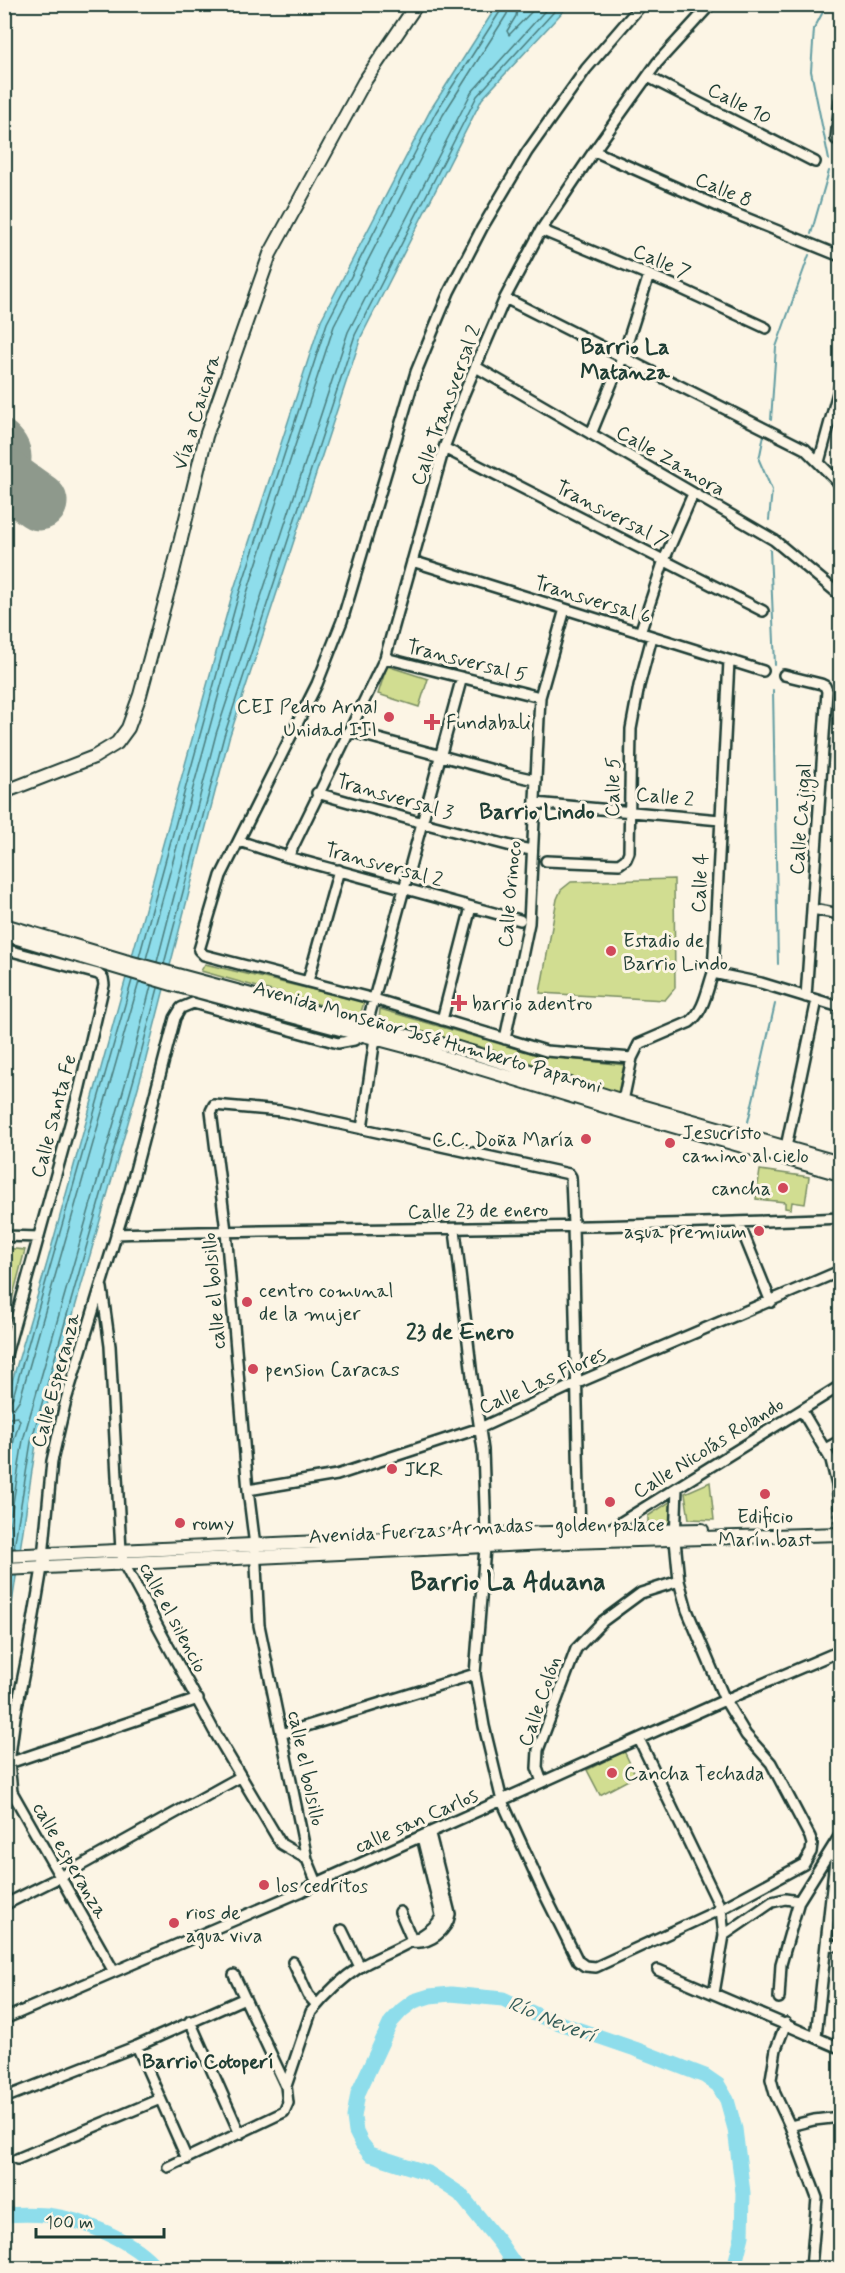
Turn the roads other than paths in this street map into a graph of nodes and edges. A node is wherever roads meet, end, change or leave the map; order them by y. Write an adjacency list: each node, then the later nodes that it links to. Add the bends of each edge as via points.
1 (417, 4): 38 (street, Vía a Caicara, via 364,82 270,254 206,436 168,591 128,728 117,743 94,757)
2 (642, 4): 44 (street, via 586,69 527,152 449,292 416,372 342,621 317,684)
3 (711, 4): 4 (street, Calle Transversal 2)
4 (648, 77): 7 (street, Calle Transversal 2); 8 (street, Calle 10)
5 (840, 101): 6 (street)
6 (836, 139)
7 (594, 151): 9 (street, Calle Transversal 2); 10 (street, Calle 8)
8 (815, 162)
9 (541, 230): 11 (street, Calle 7); 12 (street, Calle Transversal 2)
10 (840, 256)
11 (649, 275): 13 (street, Calle 7); 14 (street)
12 (505, 298): 14 (street); 15 (street, Calle Transversal 2)
13 (766, 328)
14 (623, 356): 17 (street); 19 (street, via 805,449)
15 (476, 367): 17 (street, Calle Zamora); 18 (street, Calle Transversal 2)
16 (840, 385): 19 (street)
17 (591, 434): 21 (street, Calle Zamora)
18 (444, 448): 22 (street, Transversal 7); 23 (street, Calle Transversal 2)
19 (819, 462): 20 (street)
20 (840, 484)
21 (693, 494): 22 (street); 24 (street, Calle Zamora, via 774,540)
22 (664, 560): 26 (street, Transversal 7); 27 (street)
23 (412, 561): 25 (street, Transversal 6); 29 (street, Calle Transversal 2)
24 (840, 595)
25 (565, 609): 27 (street, Transversal 6); 34 (street, Calle Orinoco)
26 (763, 611)
27 (640, 633): 28 (street, Transversal 6)
28 (652, 637): 30 (street, Transversal 6); 41 (street, Calle 5, via 631,729)
29 (385, 658): 33 (street, Transversal 5); 35 (street, Calle Transversal 2)
30 (729, 661): 31 (street, Transversal 6); 42 (street, Calle 4)
31 (763, 671)
32 (784, 675): 51 (street, Calle Cajigal, via 825,686 827,691)
33 (462, 677): 34 (street, Transversal 5); 36 (street)
34 (540, 697): 37 (street, Calle Orinoco)
35 (349, 731): 36 (street); 39 (street, Calle Transversal 2)
36 (441, 756): 37 (street); 43 (street)
37 (536, 780): 40 (street, Calle Orinoco)
38 (4, 792)
39 (317, 793): 43 (street, Transversal 3); 46 (street, Calle Transversal 2)
40 (534, 803): 41 (street, Calle 2); 45 (street, Calle Orinoco)
41 (629, 811): 42 (street, Calle 2); 47 (street, Calle 5, via 629,852 619,864)
42 (720, 820): 58 (street, Calle 4)
43 (423, 823): 45 (street, Transversal 3); 49 (street)
44 (238, 840): 46 (street, Transversal 2); 59 (street, via 220,876 199,950)
45 (532, 850): 66 (street, Calle Orinoco, via 529,923)
46 (288, 857): 48 (street, Transversal 2)
47 (546, 861)
48 (339, 870): 49 (street, Transversal 2); 59 (street)
49 (404, 889): 50 (street, Transversal 2); 61 (street)
50 (471, 906): 53 (street, Transversal 2); 64 (street)
51 (812, 909): 52 (street); 60 (street, Calle Cajigal)
52 (840, 914)
53 (520, 920)
54 (4, 925): 57 (street, Avenida Monseñor José Humberto Paparoni)
55 (4, 934): 57 (street, Avenida Monseñor José Humberto Paparoni)
56 (4, 949): 80 (street, Calle Santa Fe, via 98,974 104,985)
57 (124, 966): 65 (street, Avenida Monseñor José Humberto Paparoni)
58 (712, 973): 60 (street); 67 (street, Calle 4, via 696,1017 639,1044)
59 (308, 981): 61 (street)
60 (806, 997): 62 (street)
61 (374, 999): 64 (street); 65 (street)
62 (817, 1000): 63 (street); 70 (street)
63 (840, 1007)
64 (442, 1020): 66 (street)
65 (369, 1033): 68 (street, Avenida Monseñor José Humberto Paparoni, via 475,1053); 69 (street); 72 (street, Avenida Monseñor José Humberto Paparoni); 78 (street, Calle Esperanza, via 338,1043 193,1003 181,1008 175,1018)
66 (505, 1040): 67 (street, via 546,1051)
67 (632, 1058): 68 (street)
68 (623, 1101): 70 (street, Avenida Monseñor José Humberto Paparoni)
69 (362, 1129): 75 (street, calle el bolsillo, via 569,1174); 77 (street, calle el bolsillo, via 282,1111 214,1105 211,1111)
70 (786, 1147): 71 (street, Avenida Monseñor José Humberto Paparoni)
71 (840, 1163)
72 (840, 1173)
73 (840, 1218): 74 (street, Calle 23 de enero)
74 (739, 1222): 75 (street, Calle 23 de enero); 83 (street)
75 (573, 1226): 76 (street, Calle 23 de enero); 85 (street)
76 (455, 1230): 77 (street, Calle 23 de enero); 88 (street)
77 (226, 1232): 78 (street, Calle 23 de enero); 92 (street, calle el bolsillo)
78 (116, 1234): 82 (street, Calle Esperanza)
79 (4, 1236): 80 (street)
80 (39, 1237): 84 (street, Calle Santa Fe)
81 (840, 1271): 83 (street, Calle Las Flores)
82 (102, 1283): 103 (street, calle el silencio, via 110,1346); 104 (street, Calle Esperanza, via 66,1400 52,1461)
83 (771, 1302): 85 (street, Calle Las Flores)
84 (4, 1362)
85 (575, 1384): 88 (street, Calle Las Flores); 98 (street)
86 (840, 1386): 87 (street, Calle Nicolás Rolando)
87 (802, 1411): 90 (street); 91 (street, Calle Nicolás Rolando)
88 (480, 1428): 92 (street, Calle Las Flores, via 337,1475); 99 (street)
89 (840, 1441): 90 (street)
90 (825, 1449): 93 (street, via 837,1485)
91 (677, 1488): 95 (street, Calle Nicolás Rolando); 97 (street)
92 (248, 1490): 101 (street, calle el bolsillo)
93 (840, 1520)
94 (840, 1527): 97 (street, Avenida Fuerzas Armadas)
95 (607, 1531): 97 (street, Avenida Fuerzas Armadas); 98 (street, Avenida Fuerzas Armadas); 100 (street, Calle Nicolás Rolando)
96 (840, 1534): 97 (street, Avenida Fuerzas Armadas)
97 (676, 1535): 100 (street, Avenida Fuerzas Armadas); 106 (street)
98 (580, 1537): 99 (street, Avenida Fuerzas Armadas); 100 (street, Avenida Fuerzas Armadas)
99 (485, 1540): 101 (street, Avenida Fuerzas Armadas); 108 (street)
100 (598, 1542)
101 (256, 1552): 103 (street, Avenida Fuerzas Armadas); 111 (street, calle el bolsillo, via 259,1624)
102 (4, 1556): 104 (street, Avenida Fuerzas Armadas)
103 (122, 1558): 104 (street, Avenida Fuerzas Armadas); 109 (street, calle el silencio)
104 (40, 1562): 105 (street, Avenida Fuerzas Armadas); 113 (street, Calle Esperanza)
105 (4, 1569)
106 (679, 1581): 110 (street); 115 (street, Calle Colón, via 641,1593 603,1621 576,1649 538,1750 537,1768)
107 (840, 1651): 110 (street, calle san Carlos)
108 (476, 1674): 111 (street); 118 (street)
109 (198, 1700): 113 (street); 114 (street, calle el silencio)
110 (725, 1700): 112 (street, calle san Carlos); 126 (street, via 746,1735 771,1763 812,1844 804,1864)
111 (281, 1734): 121 (street, calle el bolsillo)
112 (639, 1739): 115 (street, calle san Carlos); 126 (street)
113 (9, 1763): 116 (street, calle esperanza)
114 (240, 1777): 121 (street, calle el silencio, via 281,1844); 122 (street)
115 (542, 1782): 118 (street, calle san Carlos)
116 (12, 1792): 117 (street); 122 (street, calle esperanza)
117 (4, 1800)
118 (502, 1801): 119 (street, calle san Carlos); 126 (street, via 578,1961 585,1966 596,1967)
119 (426, 1836): 123 (street, calle san Carlos); 130 (street, via 450,1914 449,1923 422,1943)
120 (839, 1838): 124 (street); 131 (street)
121 (307, 1859): 123 (street, calle el bolsillo)
122 (60, 1877): 125 (street); 136 (street, calle esperanza)
123 (317, 1883): 136 (street, calle san Carlos)
124 (799, 1901): 129 (street, via 776,1900); 140 (street, via 781,1964)
125 (4, 1905)
126 (721, 1909): 129 (street)
127 (400, 1912): 130 (street)
128 (342, 1930): 134 (street)
129 (724, 1935): 138 (street)
130 (413, 1942): 134 (street)
131 (827, 1945): 132 (street); 145 (street)
132 (840, 1946)
133 (293, 1962): 141 (street)
134 (360, 1967): 141 (street)
135 (658, 1970): 138 (street)
136 (113, 1971): 142 (street, calle san Carlos)
137 (234, 1975): 139 (street)
138 (714, 1993): 144 (street)
139 (245, 1998): 143 (street); 148 (street)
140 (779, 1998)
141 (317, 2005): 148 (street, via 311,2012)
142 (4, 2019)
143 (190, 2021): 146 (street); 153 (street)
144 (786, 2024): 145 (street); 152 (street, via 776,2049 771,2079)
145 (816, 2037): 147 (street)
146 (137, 2046): 149 (street); 150 (street)
147 (840, 2048)
148 (286, 2086): 153 (street, via 288,2103 284,2112)
149 (4, 2098)
150 (160, 2100): 154 (street); 155 (street)
151 (840, 2117): 152 (street)
152 (790, 2126): 157 (street, via 817,2198)
153 (240, 2134): 155 (street)
154 (16, 2159)
155 (187, 2159): 156 (street)
156 (168, 2167)
157 (811, 2268)

